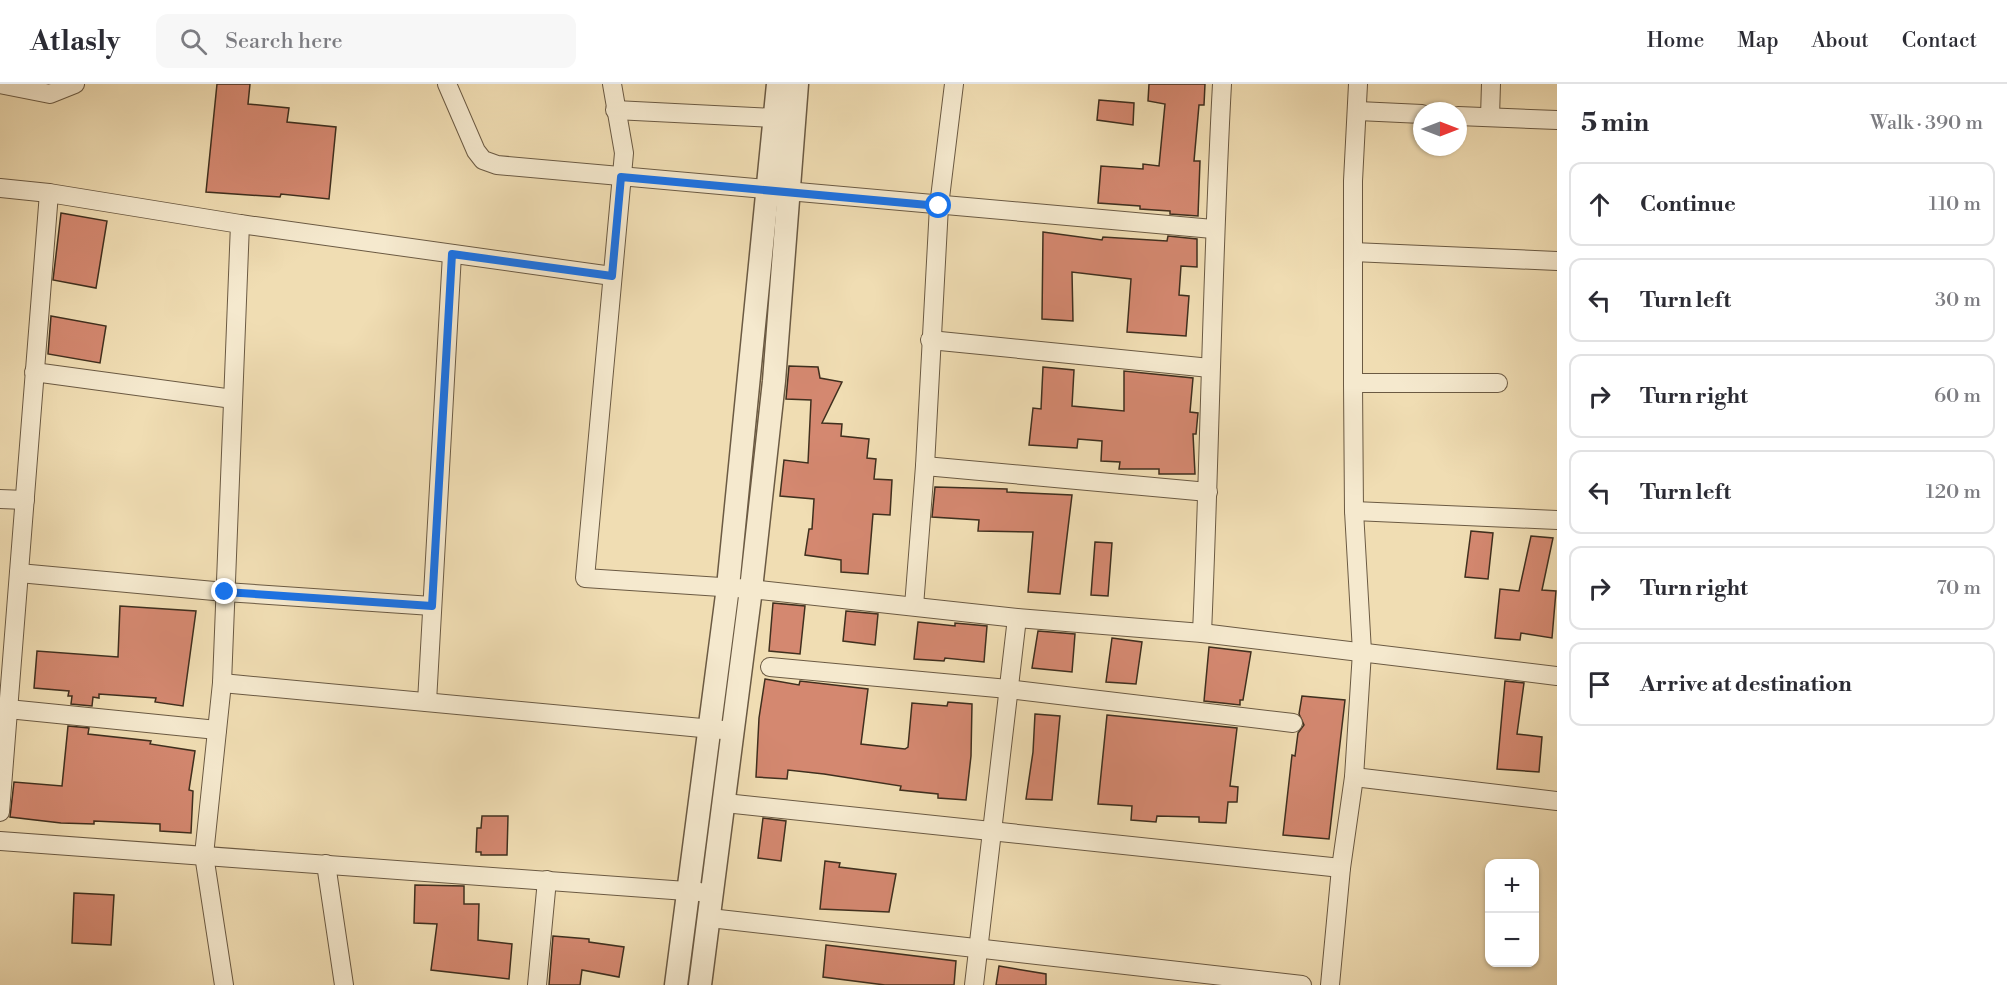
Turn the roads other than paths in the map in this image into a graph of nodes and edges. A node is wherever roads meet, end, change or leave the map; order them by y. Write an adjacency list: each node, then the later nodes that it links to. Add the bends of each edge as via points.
1 (0, 84): 2 (street, via 50,94)
2 (75, 84)
3 (447, 84): 18 (street, via 483,160 497,165)
4 (612, 84): 11 (street)
5 (778, 84): 16 (street)
6 (797, 84): 20 (street)
7 (954, 84): 22 (street)
8 (1222, 84): 24 (street)
9 (1358, 84): 12 (street)
10 (1491, 84): 15 (street)
11 (615, 110): 16 (street); 18 (street, via 624,153)
12 (1358, 111): 13 (street); 25 (street)
13 (1413, 114)
14 (1467, 116): 15 (street)
15 (1490, 117): 17 (street)
16 (776, 118): 20 (street)
17 (1557, 120)
18 (621, 177): 20 (street); 28 (street)
19 (0, 188): 21 (street)
20 (778, 192): 22 (street); 42 (street); 43 (street, via 774,381)
21 (48, 193): 23 (street); 31 (street)
22 (939, 206): 24 (street); 29 (street)
23 (240, 224): 26 (street); 34 (street)
24 (1213, 230): 30 (street)
25 (1353, 252): 27 (street); 32 (street)
26 (452, 254): 28 (street); 45 (street)
27 (1557, 261)
28 (612, 276): 42 (street, via 585,578)
29 (930, 340): 30 (street); 35 (street)
30 (1209, 368): 36 (street)
31 (34, 372): 34 (street); 38 (street)
32 (1353, 383): 33 (street); 39 (street)
33 (1498, 383)
34 (233, 399): 44 (street)
35 (925, 466): 36 (street); 46 (street)
36 (1208, 492): 48 (street)
37 (0, 499): 38 (street)
38 (24, 501): 41 (street)
39 (1354, 511): 40 (street); 49 (street)
40 (1557, 520)
41 (19, 573): 44 (street); 55 (street)
42 (728, 587): 43 (street); 57 (street)
43 (752, 589): 46 (street); 59 (street)
44 (225, 592): 45 (street); 52 (street)
45 (432, 606): 54 (street)
46 (914, 606): 47 (street)
47 (1017, 618): 48 (street); 53 (street)
48 (1202, 633): 49 (street)
49 (1362, 652): 51 (street); 60 (street)
50 (770, 668): 53 (street)
51 (1557, 676)
52 (222, 683): 54 (street); 58 (street)
53 (1008, 689): 56 (street); 64 (street)
54 (427, 702): 57 (street)
55 (8, 709): 58 (street); 63 (street)
56 (1293, 723)
57 (709, 728): 59 (street); 70 (street)
58 (217, 730): 66 (street)
59 (734, 731): 62 (street)
60 (1354, 777): 61 (street); 68 (street)
61 (1557, 801)
62 (725, 803): 64 (street); 71 (street)
63 (0, 812)
64 (991, 831): 68 (street); 73 (street)
65 (0, 841): 66 (street)
66 (204, 855): 67 (street); 74 (street)
67 (326, 864): 69 (street); 75 (street)
68 (1341, 868): 81 (street)
69 (547, 880): 70 (street); 76 (street)
70 (688, 891): 71 (street); 77 (street)
71 (714, 893): 72 (street)
72 (710, 918): 73 (street); 78 (street)
73 (978, 948): 79 (street); 80 (street)
74 (224, 985)
75 (344, 985)
76 (537, 985)
77 (676, 985)
78 (700, 985)
79 (974, 985)
80 (1302, 985)
81 (1330, 985)

